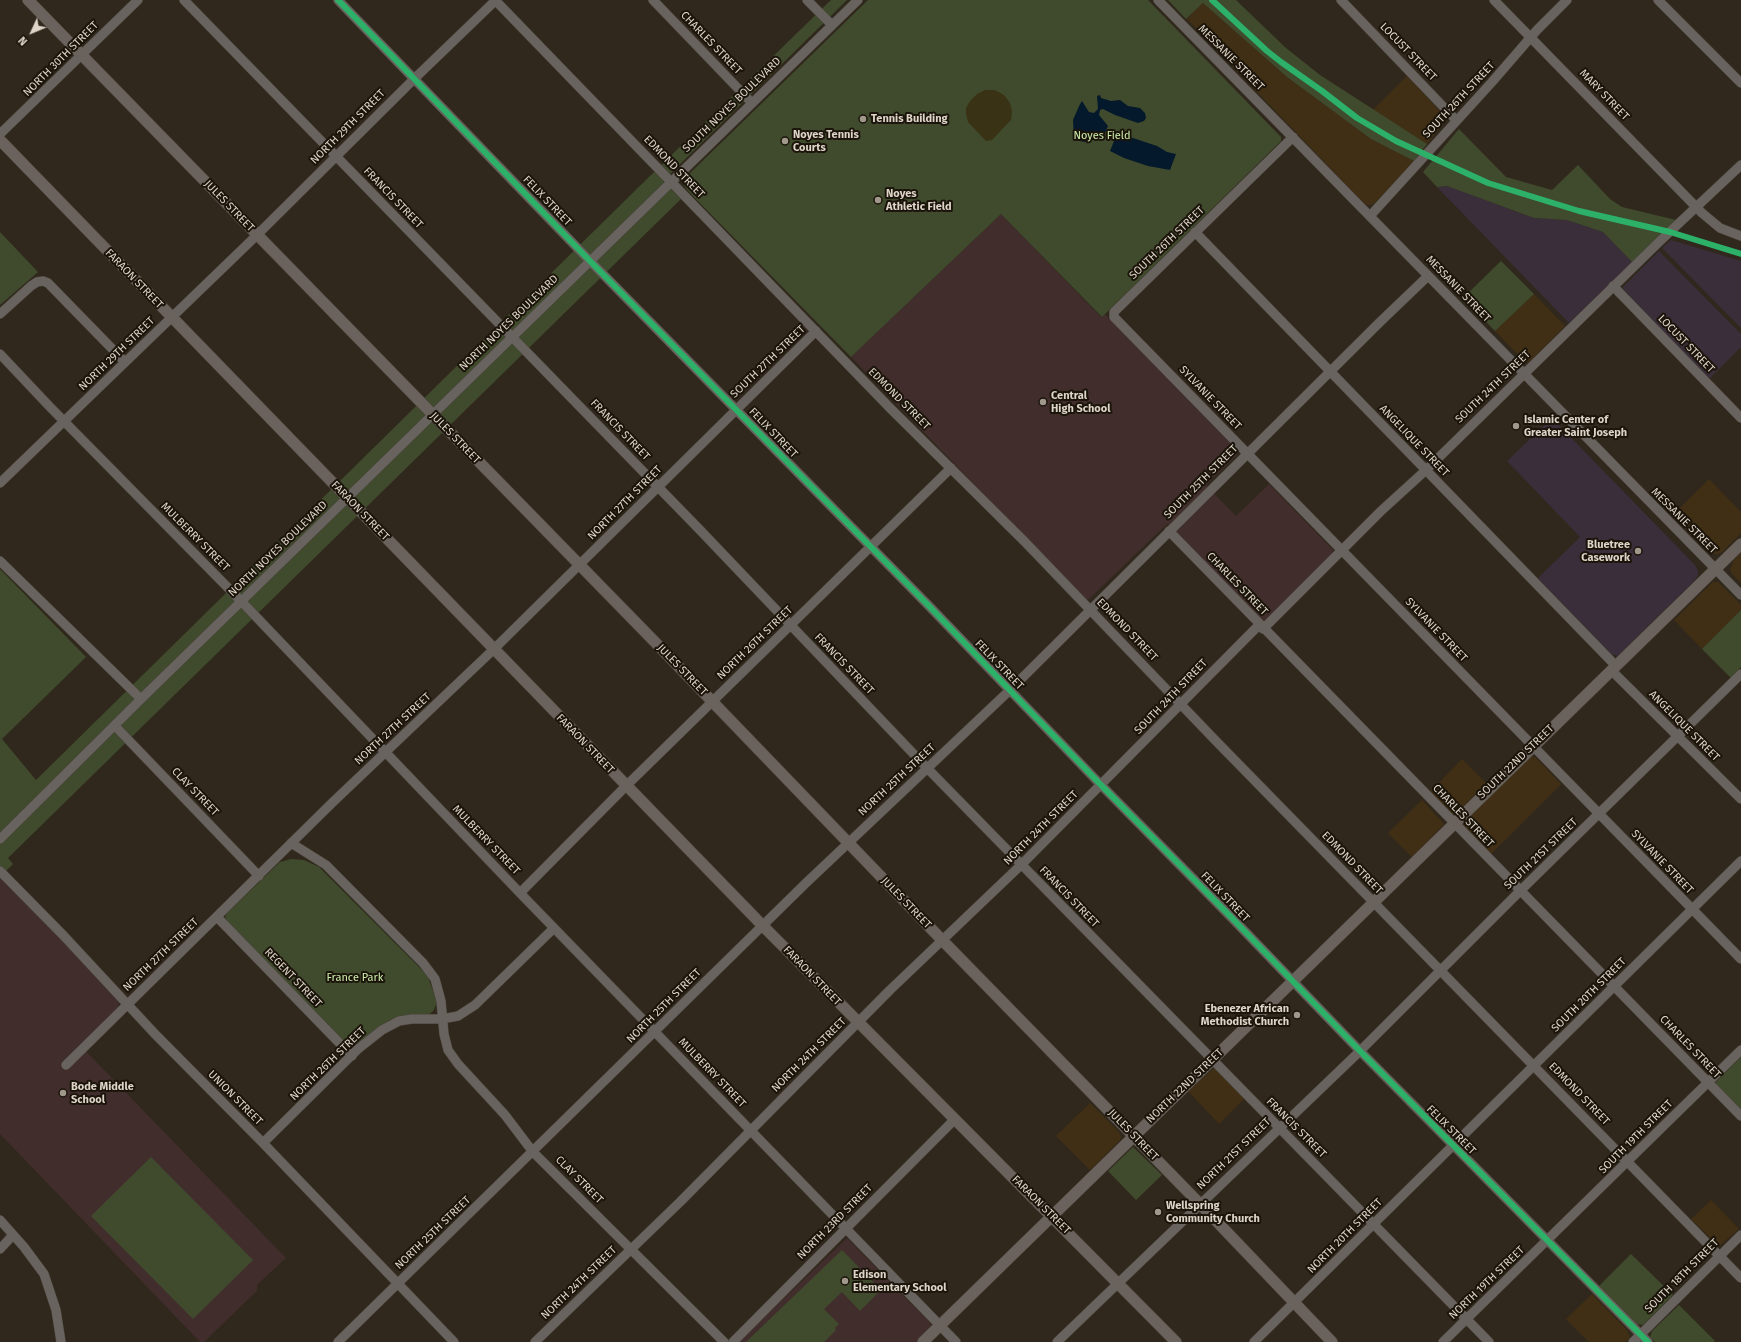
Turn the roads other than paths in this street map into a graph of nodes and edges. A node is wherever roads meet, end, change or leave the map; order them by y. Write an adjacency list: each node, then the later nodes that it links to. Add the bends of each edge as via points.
1 (28, 0): 16 (main road, JULES STREET)
2 (138, 0): 16 (street, NORTH 30TH STREET)
3 (184, 0): 24 (street, FRANCIS STREET)
4 (338, 0): 17 (street, FELIX STREET)
5 (495, 0): 17 (street, NORTH 29TH STREET); 26 (street, EDMOND STREET)
6 (653, 0): 19 (street, CHARLES STREET)
7 (807, 0): 14 (street)
8 (858, 0): 14 (street, SOUTH NOYES BOULEVARD)
9 (1158, 0): 22 (street, MESSANIE STREET)
10 (1341, 0): 20 (street, LOCUST STREET)
11 (1494, 0): 15 (street, MARY STREET)
12 (1567, 0): 15 (street, SOUTH 26TH STREET)
13 (1658, 0): 18 (street)
14 (832, 25): 19 (street, SOUTH NOYES BOULEVARD)
15 (1531, 38): 20 (street, SOUTH 26TH STREET); 27 (street, MARY STREET)
16 (82, 56): 21 (street, NORTH 30TH STREET); 30 (main road, JULES STREET)
17 (414, 78): 24 (street, NORTH 29TH STREET); 32 (street, FELIX STREET)
18 (1741, 83)
19 (751, 102): 26 (street, SOUTH NOYES BOULEVARD)
20 (1456, 120): 28 (street, SOUTH 26TH STREET)
21 (0, 134)
22 (1293, 137): 28 (street, MESSANIE STREET); 29 (street, SOUTH 26TH STREET)
23 (0, 140): 37 (main road, FARAON STREET)
24 (336, 157): 30 (street, NORTH 29TH STREET); 39 (street, FRANCIS STREET)
25 (1741, 165): 27 (street, SOUTH 24TH STREET)
26 (671, 182): 32 (street, SOUTH NOYES BOULEVARD); 38 (street, EDMOND STREET)
27 (1697, 208): 31 (street, MARY STREET, via 1720,228); 34 (street, SOUTH 24TH STREET)
28 (1370, 216): 33 (street, MESSANIE STREET)
29 (1195, 232): 36 (street, SOUTH 26TH STREET, via 1114,312); 42 (street, ANGELIQUE STREET)
30 (257, 235): 37 (street, NORTH 29TH STREET); 45 (main road, JULES STREET)
31 (1741, 236)
32 (590, 261): 39 (street, NORTH NOYES BOULEVARD); 44 (street, FELIX STREET)
33 (1428, 276): 42 (street, SOUTH 25TH STREET); 43 (street, MESSANIE STREET)
34 (1613, 286): 43 (street, SOUTH 24TH STREET); 46 (street, LOCUST STREET)
35 (0, 314): 41 (street, via 31,286 43,281)
36 (1114, 317): 48 (street, SYLVANIE STREET)
37 (171, 318): 41 (street, NORTH 29TH STREET); 53 (main road, FARAON STREET)
38 (816, 331): 44 (street, SOUTH 27TH STREET); 49 (street, EDMOND STREET)
39 (512, 337): 45 (street, NORTH NOYES BOULEVARD); 52 (street, FRANCIS STREET)
40 (0, 354): 47 (street, MULBERRY STREET)
41 (125, 362): 47 (street, NORTH 29TH STREET)
42 (1329, 372): 48 (street, SOUTH 25TH STREET); 50 (street, ANGELIQUE STREET)
43 (1524, 375): 50 (street, SOUTH 24TH STREET); 60 (street, MESSANIE STREET)
44 (736, 410): 52 (street, NORTH 27TH STREET); 56 (street, FELIX STREET)
45 (432, 414): 53 (street, NORTH NOYES BOULEVARD); 59 (main road, JULES STREET)
46 (1741, 418)
47 (64, 421): 51 (street, NORTH 29TH STREET); 62 (street, MULBERRY STREET)
48 (1247, 454): 54 (street, SOUTH 25TH STREET); 57 (street, SYLVANIE STREET)
49 (951, 468): 56 (street); 63 (street, EDMOND STREET)
50 (1426, 470): 57 (street, SOUTH 24TH STREET); 67 (street, ANGELIQUE STREET)
51 (3, 480)
52 (658, 486): 59 (street, NORTH 27TH STREET); 64 (street, FRANCIS STREET)
53 (348, 498): 62 (street, NORTH NOYES BOULEVARD); 66 (main road, FARAON STREET)
54 (1169, 531): 63 (street, SOUTH 25TH STREET); 65 (street, CHARLES STREET)
55 (1741, 544): 60 (main road, SOUTH 22ND STREET)
56 (871, 547): 64 (street, NORTH 26TH STREET); 69 (street, FELIX STREET)
57 (1342, 550): 65 (street, SOUTH 24TH STREET); 75 (street, SYLVANIE STREET)
58 (0, 561): 70 (street)
59 (579, 565): 66 (street, NORTH 27TH STREET); 71 (main road, JULES STREET)
60 (1715, 569): 61 (street, MESSANIE STREET); 67 (main road, SOUTH 22ND STREET)
61 (1741, 595)
62 (241, 601): 70 (street, NORTH NOYES BOULEVARD); 76 (street, MULBERRY STREET)
63 (1090, 610): 69 (street, SOUTH 25TH STREET); 72 (street, EDMOND STREET)
64 (791, 625): 71 (street, NORTH 26TH STREET); 77 (street, FRANCIS STREET)
65 (1261, 627): 72 (street, SOUTH 24TH STREET); 82 (street, CHARLES STREET)
66 (494, 649): 76 (street, NORTH 27TH STREET); 79 (main road, FARAON STREET)
67 (1613, 668): 74 (street, ANGELIQUE STREET); 75 (main road, SOUTH 22ND STREET)
68 (1741, 674): 74 (street, SOUTH 21ST STREET)
69 (1010, 690): 77 (street, NORTH 25TH STREET); 78 (street, FELIX STREET)
70 (141, 699): 73 (street, NORTH NOYES BOULEVARD)
71 (712, 702): 79 (street, NORTH 26TH STREET); 84 (main road, JULES STREET)
72 (1181, 704): 78 (street, SOUTH 24TH STREET); 92 (street, EDMOND STREET)
73 (115, 726): 83 (street, NORTH NOYES BOULEVARD); 89 (street, CLAY STREET)
74 (1678, 737): 80 (street, ANGELIQUE STREET); 81 (street, SOUTH 21ST STREET)
75 (1532, 747): 81 (street, SYLVANIE STREET); 82 (main road, SOUTH 22ND STREET)
76 (385, 752): 85 (street, NORTH 27TH STREET); 91 (street, MULBERRY STREET)
77 (927, 768): 84 (street, NORTH 25TH STREET); 87 (street, FRANCIS STREET)
78 (1101, 785): 87 (street, NORTH 24TH STREET); 100 (street, FELIX STREET)
79 (626, 786): 91 (street, NORTH 26TH STREET); 95 (main road, FARAON STREET)
80 (1741, 799)
81 (1599, 814): 90 (street, SOUTH 21ST STREET); 93 (street, SYLVANIE STREET)
82 (1453, 823): 90 (street, CHARLES STREET); 92 (main road, SOUTH 22ND STREET)
83 (0, 839)
84 (848, 842): 95 (street, NORTH 25TH STREET); 97 (main road, JULES STREET)
85 (291, 843): 89 (street, NORTH 27TH STREET); 103 (street, via 326,865 423,962 435,979 441,1001)
86 (1741, 861): 93 (street, SOUTH 20TH STREET)
87 (1021, 865): 97 (street, NORTH 24TH STREET); 109 (street, FRANCIS STREET)
88 (0, 871): 102 (street, UNION STREET)
89 (259, 876): 94 (street, NORTH 27TH STREET)
90 (1520, 891): 99 (street, SOUTH 21ST STREET); 101 (street, CHARLES STREET)
91 (520, 893): 96 (street, MULBERRY STREET)
92 (1373, 902): 99 (street, EDMOND STREET); 100 (main road, SOUTH 22ND STREET)
93 (1692, 910): 98 (street, SYLVANIE STREET); 101 (street, SOUTH 20TH STREET)
94 (217, 917): 102 (street, NORTH 27TH STREET); 108 (street, REGENT STREET)
95 (763, 926): 104 (main road, FARAON STREET); 105 (street, NORTH 25TH STREET)
96 (554, 928): 103 (street, NORTH 26TH STREET, via 475,1005 458,1016); 105 (street, MULBERRY STREET)
97 (943, 941): 104 (street, NORTH 24TH STREET); 117 (main road, JULES STREET)
98 (1741, 959)
99 (1441, 971): 107 (street, SOUTH 21ST STREET); 111 (street, EDMOND STREET)
100 (1293, 982): 107 (street, FELIX STREET); 109 (main road, NORTH 22ND STREET)
101 (1614, 987): 111 (street, SOUTH 20TH STREET); 112 (street, CHARLES STREET)
102 (127, 1004): 110 (street, NORTH 27TH STREET); 118 (street, UNION STREET)
103 (442, 1020): 108 (street, NORTH 26TH STREET, via 412,1019 392,1023); 120 (street, CLAY STREET, via 448,1050 505,1115)
104 (858, 1023): 114 (main road, FARAON STREET); 116 (street, NORTH 24TH STREET)
105 (655, 1032): 116 (street, MULBERRY STREET); 120 (street, NORTH 25TH STREET)
106 (1741, 1050): 112 (street, SOUTH 19TH STREET)
107 (1360, 1051): 115 (street, NORTH 21ST STREET); 119 (street, FELIX STREET)
108 (352, 1056): 118 (street, NORTH 26TH STREET)
109 (1212, 1060): 115 (street, FRANCIS STREET); 117 (main road, NORTH 22ND STREET)
110 (66, 1065)
111 (1534, 1066): 119 (street, SOUTH 20TH STREET); 121 (street, EDMOND STREET)
112 (1708, 1082): 113 (street, CHARLES STREET); 121 (street, SOUTH 19TH STREET)
113 (1741, 1116)
114 (955, 1119): 123 (main road, FARAON STREET); 126 (street, NORTH 23RD STREET)
115 (1279, 1128): 122 (street, NORTH 21ST STREET); 125 (street, FRANCIS STREET)
116 (751, 1131): 126 (street, MULBERRY STREET); 131 (street, NORTH 24TH STREET)
117 (1133, 1135): 122 (main road, JULES STREET); 123 (main road, NORTH 22ND STREET)
118 (263, 1143): 135 (street, UNION STREET)
119 (1453, 1146): 125 (street, NORTH 20TH STREET); 129 (street, FELIX STREET)
120 (533, 1152): 131 (street, CLAY STREET); 135 (street, NORTH 25TH STREET)
121 (1628, 1162): 129 (street, SOUTH 19TH STREET); 132 (street, EDMOND STREET)
122 (1200, 1204): 134 (street, NORTH 21ST STREET); 136 (main road, JULES STREET)
123 (1052, 1215): 134 (main road, FARAON STREET); 138 (main road, NORTH 22ND STREET)
124 (0, 1220): 127 (street)
125 (1374, 1224): 136 (street, NORTH 20TH STREET); 137 (street, FRANCIS STREET)
126 (844, 1229): 138 (street, MULBERRY STREET); 145 (street, NORTH 23RD STREET)
127 (13, 1235): 130 (street); 140 (street, via 44,1274 56,1310)
128 (1741, 1235): 132 (street, SOUTH 18TH STREET)
129 (1547, 1241): 137 (street, NORTH 19TH STREET); 139 (street, FELIX STREET)
130 (0, 1249)
131 (630, 1249): 143 (street, NORTH 24TH STREET); 144 (street, CLAY STREET)
132 (1720, 1256): 133 (street, EDMOND STREET); 139 (street, SOUTH 18TH STREET)
133 (1741, 1278)
134 (1119, 1283): 148 (street, NORTH 21ST STREET); 149 (main road, FARAON STREET)
135 (398, 1284): 141 (street, NORTH 25TH STREET); 142 (street, UNION STREET)
136 (1295, 1303): 150 (street, NORTH 20TH STREET); 151 (main road, JULES STREET)
137 (1467, 1319): 152 (street, NORTH 19TH STREET); 153 (street, FRANCIS STREET)
138 (940, 1326): 146 (main road, NORTH 22ND STREET); 147 (street, MULBERRY STREET)
139 (1641, 1334): 154 (street, SOUTH 18TH STREET); 155 (street, FELIX STREET)
140 (61, 1342)
141 (338, 1342)
142 (454, 1342)
143 (535, 1342)
144 (724, 1342)
145 (733, 1342)
146 (923, 1342)
147 (956, 1342)
148 (1057, 1342)
149 (1176, 1342)
150 (1254, 1342)
151 (1332, 1342)
152 (1443, 1342)
153 (1489, 1342)
154 (1633, 1342)
155 (1648, 1342)

